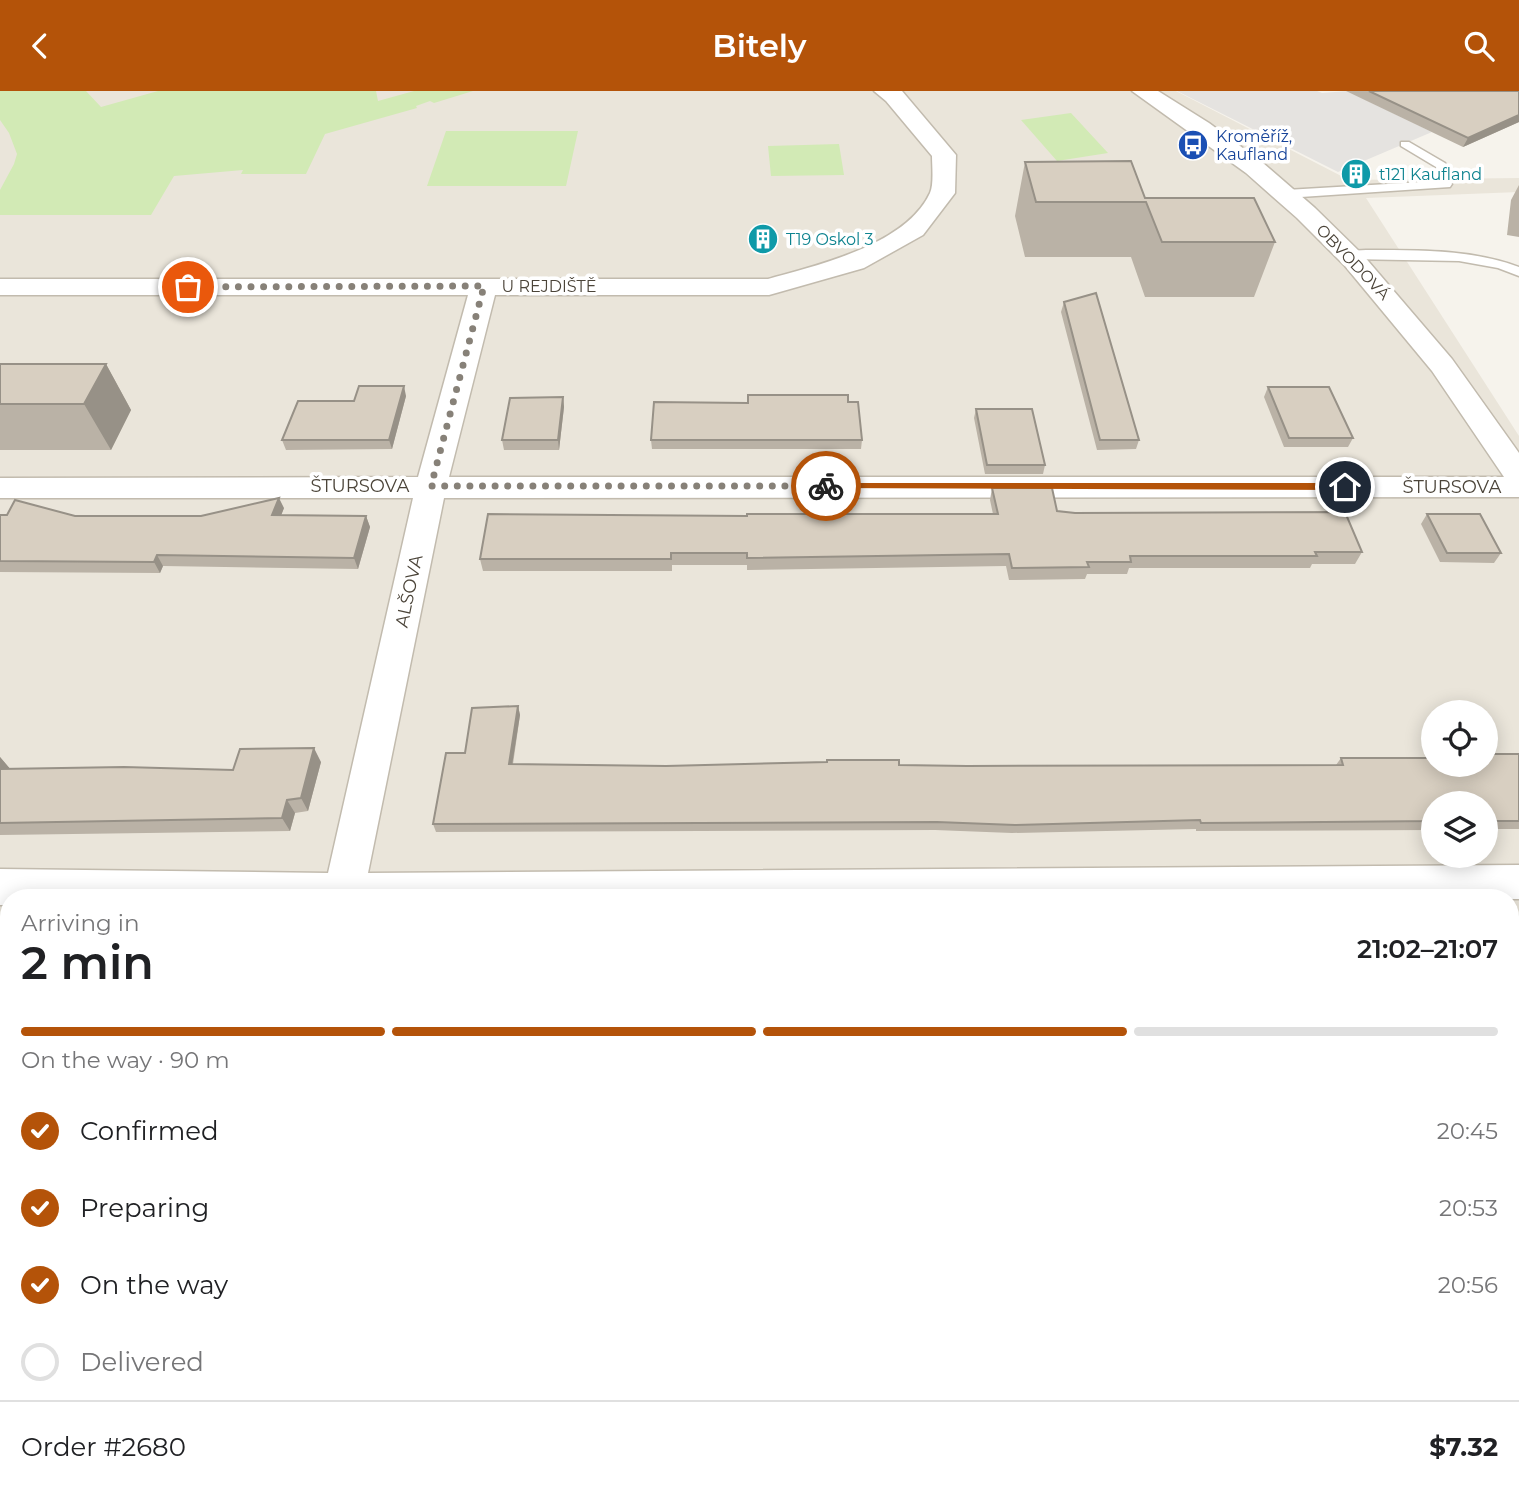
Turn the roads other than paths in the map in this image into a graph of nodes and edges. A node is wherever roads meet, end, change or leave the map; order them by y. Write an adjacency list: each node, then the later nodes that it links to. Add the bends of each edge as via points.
1 (885, 91): 7 (street, U REJDIŠTĚ, via 944,155 943,193 914,230 855,263 769,286)
2 (1143, 91): 4 (street, OBVODOVÁ, via 1231,149)
3 (1405, 144): 4 (lane, via 1441,165 1446,184)
4 (1286, 194): 5 (street, OBVODOVÁ)
5 (1348, 255): 6 (lane, via 1435,255); 9 (street, OBVODOVÁ, via 1426,342)
6 (1518, 270)
7 (484, 286): 8 (street, U REJDIŠTĚ); 10 (street, ALŠOVA)
8 (0, 287)
9 (1519, 476)
10 (431, 486): 11 (street, ŠTURSOVA); 12 (street, ŠTURSOVA); 16 (street, ALŠOVA)
11 (1519, 487)
12 (0, 488)
13 (1519, 882): 17 (street)
14 (0, 887): 15 (street)
15 (86, 889)
16 (345, 889)
17 (886, 889)

